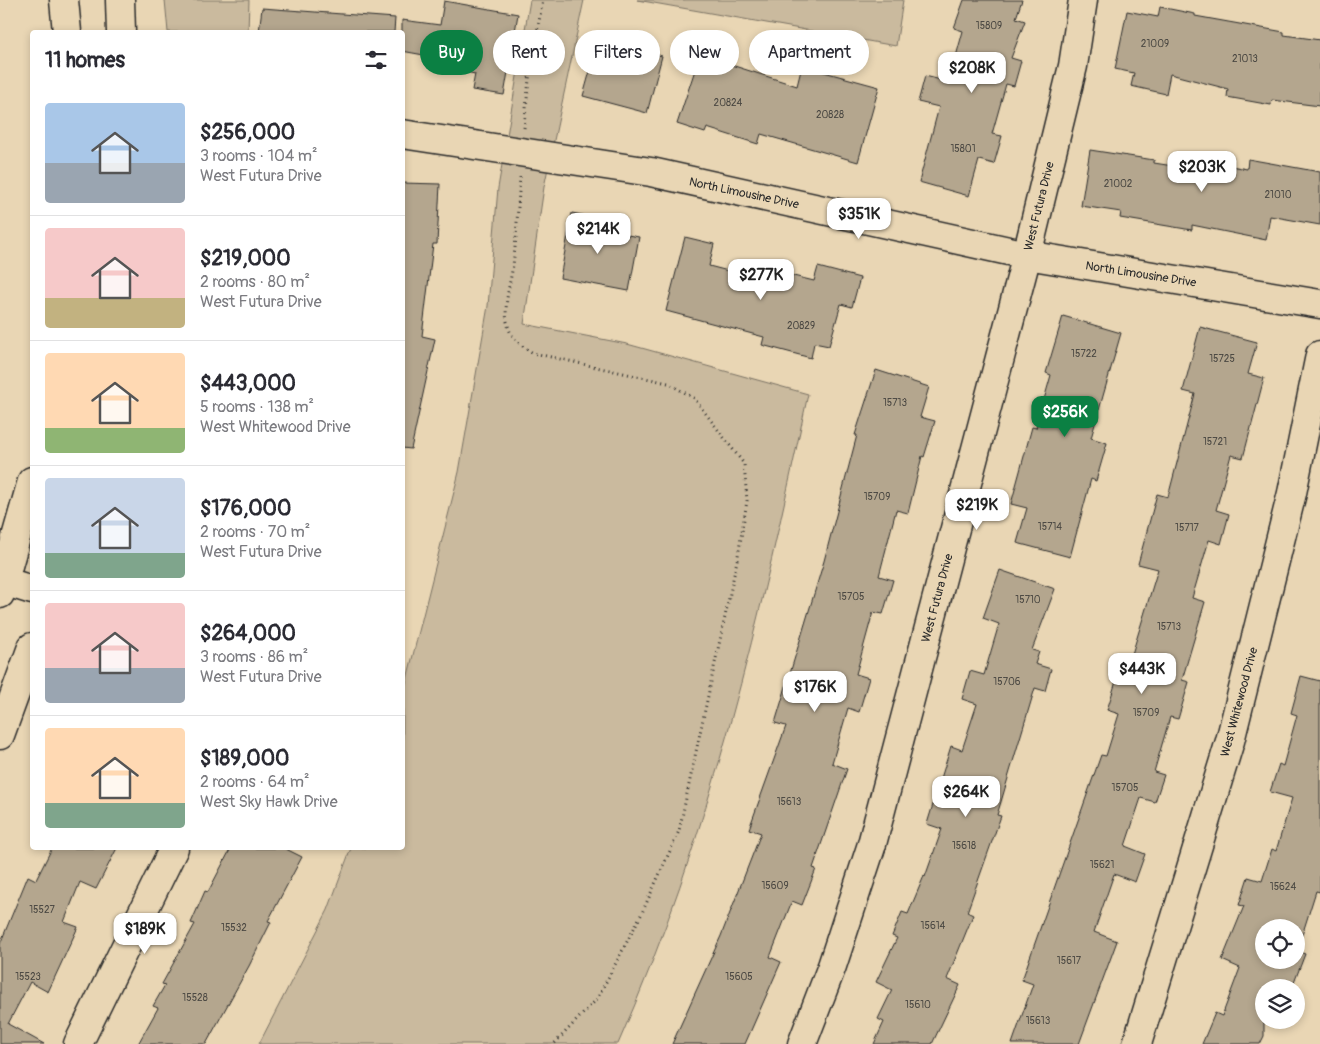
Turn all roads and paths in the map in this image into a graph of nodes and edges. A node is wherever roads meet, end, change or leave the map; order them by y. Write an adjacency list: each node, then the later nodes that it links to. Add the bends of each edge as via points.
1 (64, 0): 5 (street)
2 (120, 0): 6 (street)
3 (543, 0): 8 (path, via 530,70)
4 (1083, 0): 9 (street, West Futura Drive, via 1073,66)
5 (67, 30)
6 (121, 30)
7 (405, 134): 8 (street, North Limousine Drive)
8 (522, 152): 9 (street, North Limousine Drive, via 651,172); 19 (path, via 514,257 507,301 508,324 515,340 543,356 668,383 694,398 744,464 747,501 714,674 679,831 597,999)
9 (1027, 255): 10 (street, North Limousine Drive); 20 (street, West Futura Drive, via 872,844 832,966)
10 (1320, 304)
11 (1320, 355): 21 (street, West Whitewood Drive, via 1292,493 1230,741)
12 (30, 488): 13 (street)
13 (1, 585): 14 (street)
14 (30, 590)
15 (30, 652): 16 (street)
16 (0, 735)
17 (173, 850): 18 (street)
18 (78, 1044)
19 (554, 1044)
20 (802, 1044)
21 (1137, 1044)

